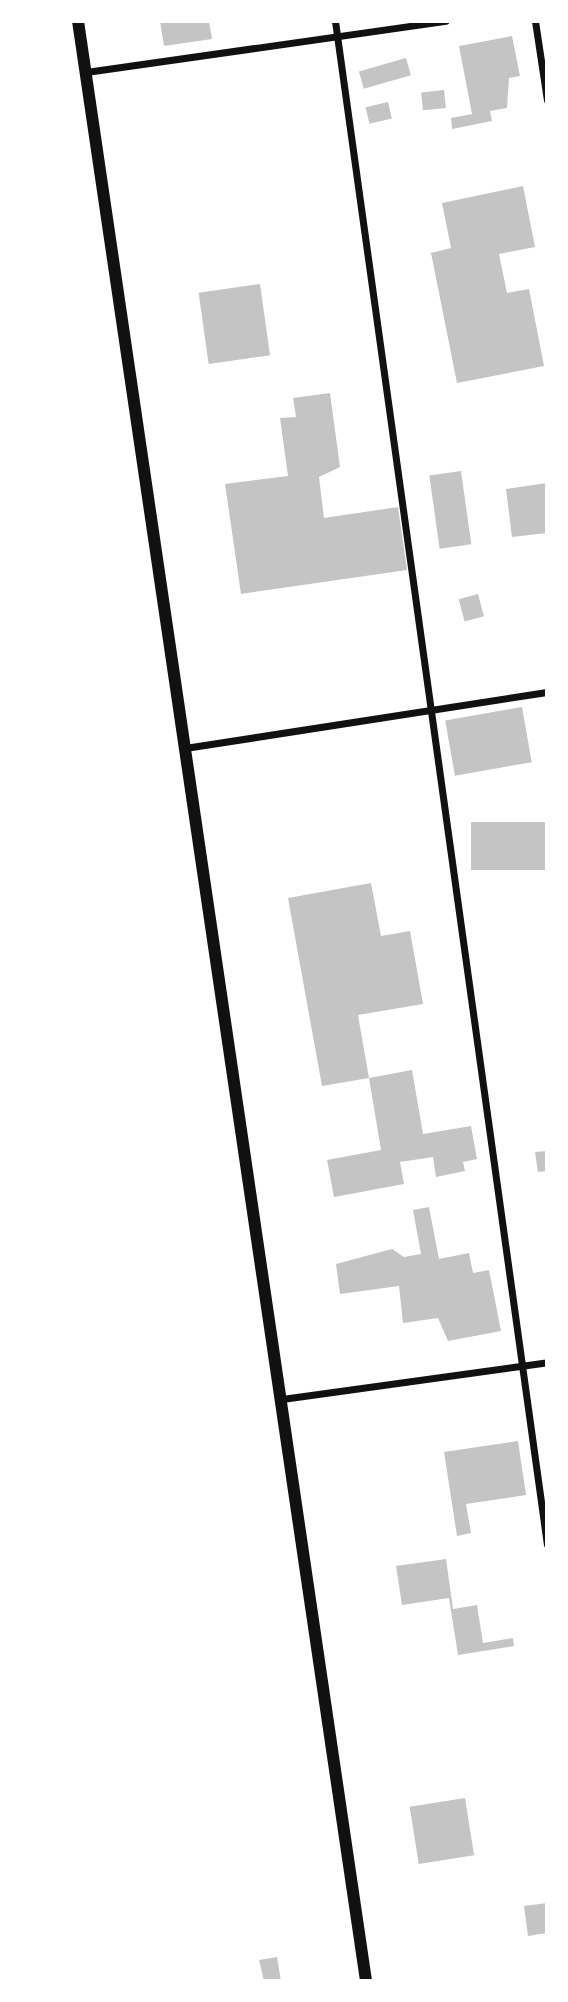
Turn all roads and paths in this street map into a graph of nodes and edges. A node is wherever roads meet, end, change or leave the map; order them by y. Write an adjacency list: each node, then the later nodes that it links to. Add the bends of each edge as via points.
1 (78, 21): 6 (street)
2 (335, 21): 5 (street)
3 (445, 21): 5 (street)
4 (535, 21): 7 (street)
5 (337, 36): 6 (street); 9 (street)
6 (86, 72): 10 (street)
7 (547, 100)
8 (547, 692): 9 (street)
9 (432, 707): 10 (street); 12 (street)
10 (185, 748): 13 (street)
11 (547, 1362): 12 (street)
12 (521, 1366): 13 (street); 14 (street)
13 (282, 1399): 15 (street)
14 (547, 1544)
15 (366, 1981)

